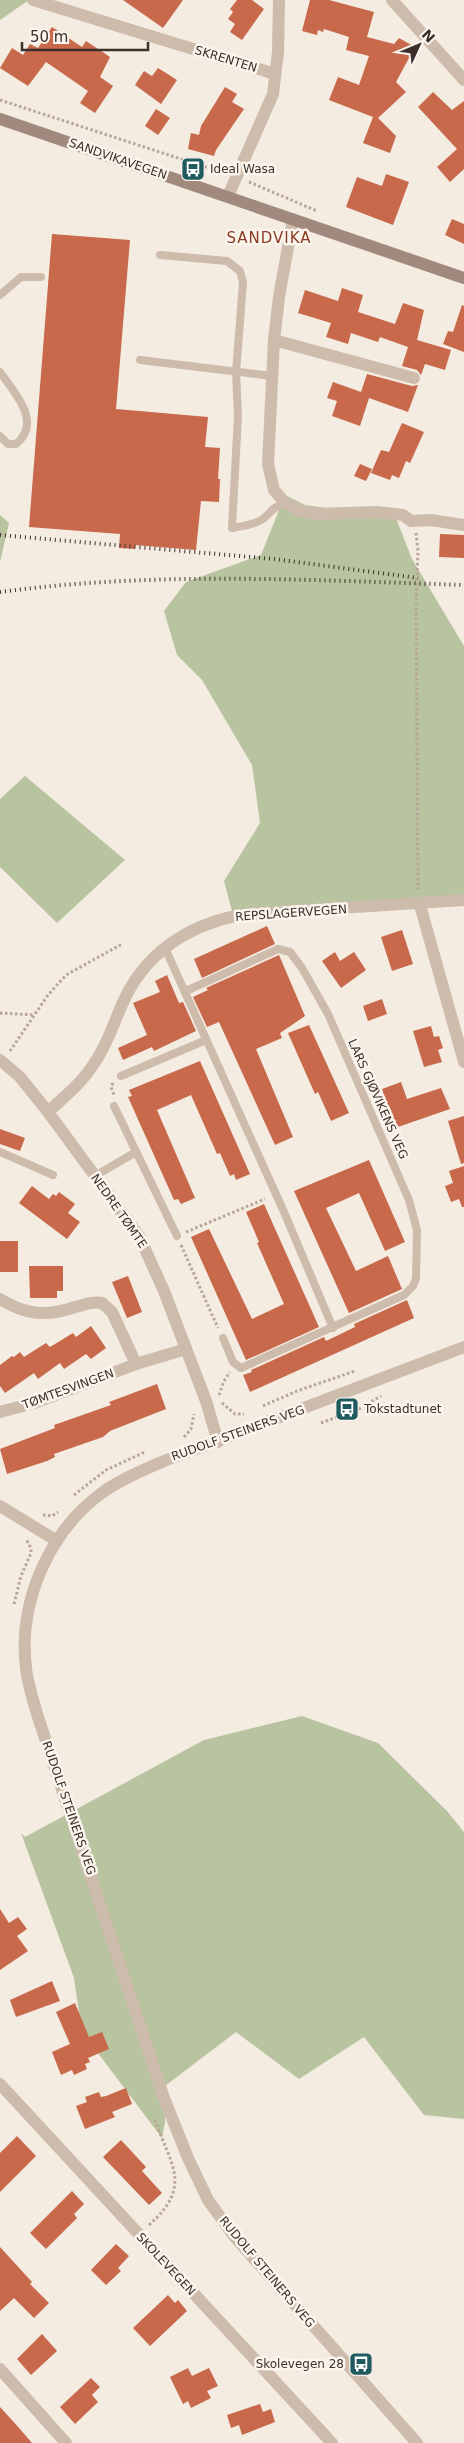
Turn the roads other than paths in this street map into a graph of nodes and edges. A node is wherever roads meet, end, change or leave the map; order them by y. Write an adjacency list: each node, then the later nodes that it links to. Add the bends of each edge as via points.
1 (33, 0): 4 (street, SKRENTEN)
2 (279, 0): 5 (street, SKRENTEN)
3 (392, 0): 6 (street)
4 (56, 3): 5 (street, SKRENTEN)
5 (275, 74): 8 (street, SKRENTEN, via 273,94)
6 (464, 80)
7 (0, 119): 8 (main road, SANDVIKAVEGEN)
8 (228, 196): 9 (main road, SANDVIKAVEGEN)
9 (293, 219): 12 (main road, SANDVIKAVEGEN); 14 (street)
10 (160, 255): 16 (lane, via 228,261 240,271 243,282)
11 (41, 277): 13 (lane, via 21,277)
12 (464, 278)
13 (0, 295)
14 (274, 340): 18 (street); 19 (street)
15 (140, 360): 16 (lane)
16 (236, 372): 18 (lane); 21 (lane, via 238,416 232,528 263,519 274,506)
17 (0, 373): 20 (lane, via 23,405 27,418 26,431 16,444 8,444)
18 (272, 376): 21 (street, via 269,472 274,490)
19 (414, 378)
20 (0, 436)
21 (286, 503): 22 (street, via 299,511 317,514 378,512 403,516 411,521)
22 (464, 525)
23 (464, 900): 24 (street, REPSLAGERVEGEN)
24 (420, 905): 25 (street, REPSLAGERVEGEN, via 223,918 180,936); 29 (street)
25 (165, 948): 26 (lane); 32 (street, REPSLAGERVEGEN, via 134,981 87,1075)
26 (186, 991): 27 (lane); 39 (lane, LARS GJØVIKENS VEG, via 278,949 290,952 328,1014 393,1161 417,1230 415,1282 404,1295)
27 (206, 1040): 30 (lane); 39 (lane)
28 (1, 1061): 32 (street, NEDRE TØMTE, via 20,1077)
29 (464, 1062)
30 (121, 1076)
31 (114, 1106): 34 (lane)
32 (48, 1112): 36 (street, NEDRE TØMTE)
33 (0, 1152): 35 (lane)
34 (136, 1152): 36 (lane); 37 (lane)
35 (53, 1174)
36 (95, 1176): 42 (street, NEDRE TØMTE, via 148,1252)
37 (177, 1236)
38 (0, 1299): 43 (street, via 18,1309 44,1315 88,1303 102,1303 112,1312)
39 (334, 1328): 40 (lane, LARS GJØVIKENS VEG, via 241,1368 236,1366)
40 (223, 1338)
41 (464, 1347): 45 (street, RUDOLF STEINERS VEG)
42 (186, 1349): 43 (street, TØMTESVINGEN); 45 (street, NEDRE TØMTE)
43 (136, 1364): 44 (street, TØMTESVINGEN, via 37,1402)
44 (0, 1412)
45 (218, 1442): 47 (street, RUDOLF STEINERS VEG, via 151,1466 115,1485 90,1503)
46 (0, 1506): 47 (street)
47 (57, 1541): 52 (street, RUDOLF STEINERS VEG, via 30,1601 24,1642 28,1680 167,2106 208,2200 234,2236)
48 (1, 2090): 51 (street, SKOLEVEGEN)
49 (0, 2369): 50 (street)
50 (66, 2443)
51 (332, 2443)
52 (417, 2443)

